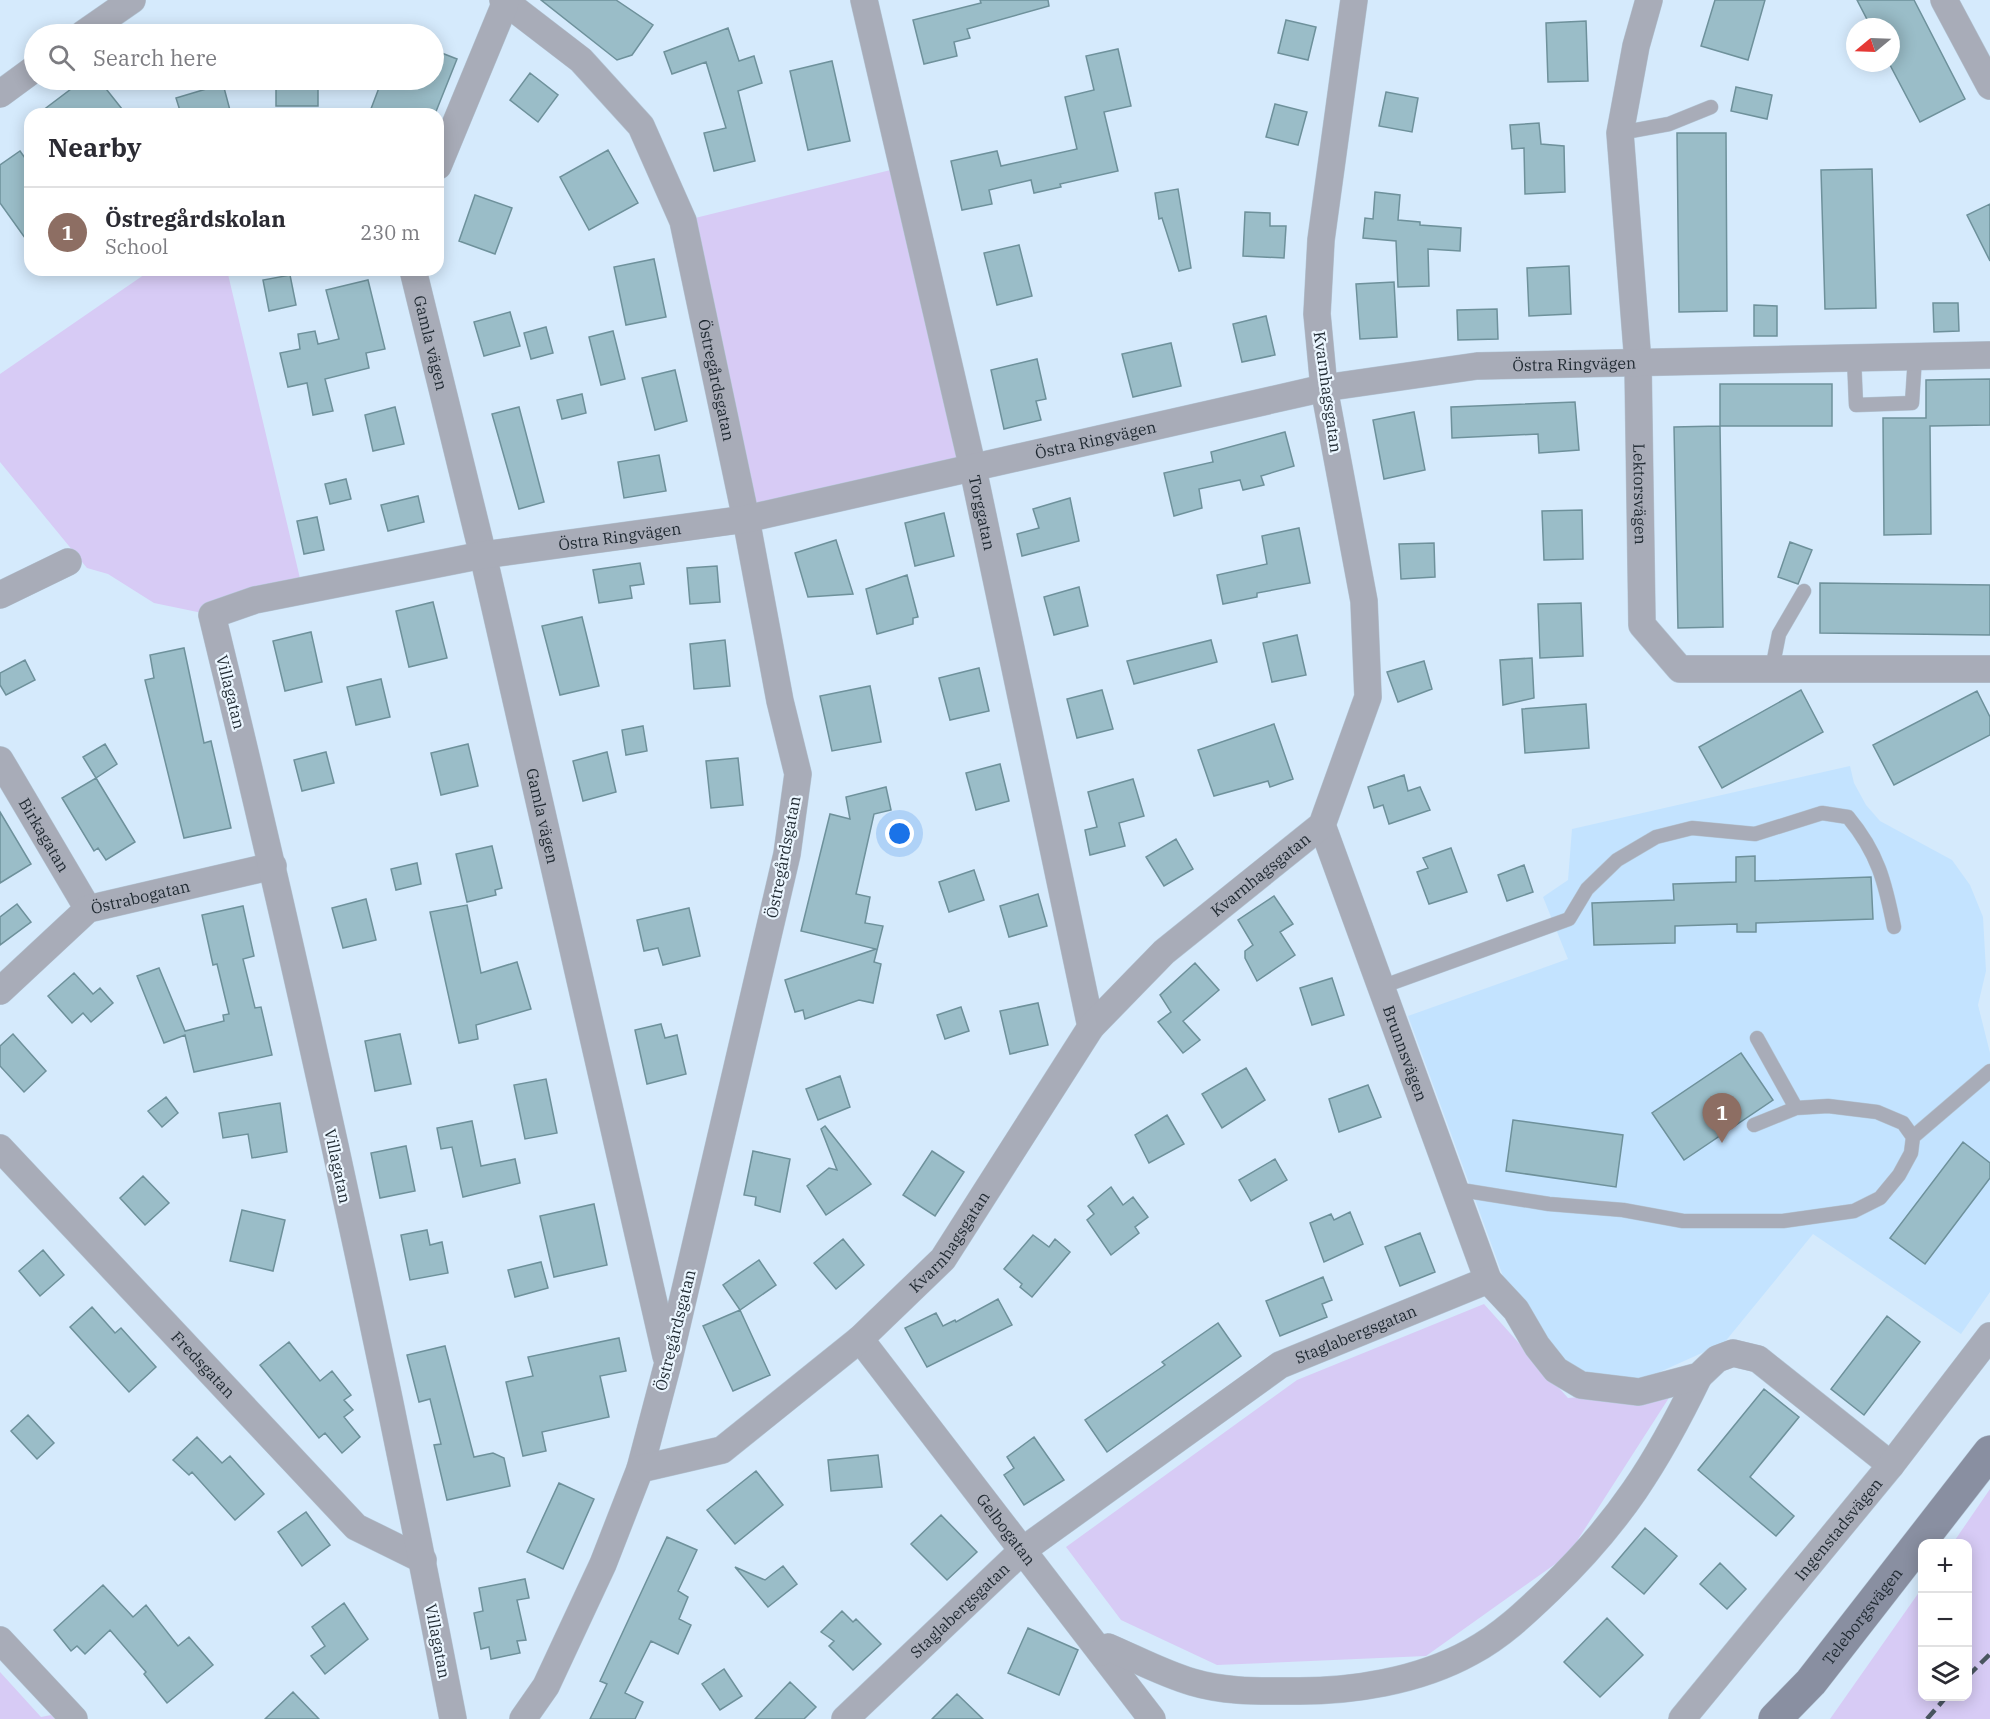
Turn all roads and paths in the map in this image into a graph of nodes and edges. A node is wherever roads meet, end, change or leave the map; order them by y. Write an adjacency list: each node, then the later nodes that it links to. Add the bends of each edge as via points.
1 (132, 0): 7 (street)
2 (864, 0): 20 (street, Torggatan)
3 (1354, 0): 19 (street, Kvarnhagsgatan, via 1321,240 1317,314)
4 (1649, 0): 12 (street, Lektorsvägen)
5 (1944, 0): 9 (street)
6 (504, 2): 13 (street); 21 (street, Östregårdsgatan, via 581,60 641,126 682,221)
7 (97, 24)
8 (24, 76): 10 (street)
9 (1990, 86)
10 (0, 94)
11 (1711, 107): 12 (lane, via 1669,124)
12 (1620, 133): 18 (street, Lektorsvägen)
13 (444, 151)
14 (414, 276): 22 (street, Gamla vägen)
15 (1990, 355): 16 (street, Östra Ringvägen)
16 (1915, 357): 17 (street, Östra Ringvägen); 17 (lane, via 1912,403 1874,405 1856,405)
17 (1854, 358): 18 (street, Östra Ringvägen)
18 (1638, 363): 19 (street, Östra Ringvägen, via 1477,366); 27 (street, Lektorsvägen, via 1642,625 1680,669)
19 (1324, 387): 20 (street, Östra Ringvägen); 30 (street, Kvarnhagsgatan, via 1364,601 1368,697)
20 (974, 469): 21 (street, Östra Ringvägen); 36 (street, Torggatan)
21 (746, 519): 22 (street, Östra Ringvägen); 47 (street, Östregårdsgatan, via 780,701 798,774 787,854)
22 (483, 555): 26 (street, Östra Ringvägen, via 255,600); 47 (street, Gamla vägen)
23 (68, 562): 25 (street)
24 (1804, 591): 27 (lane, via 1779,634)
25 (0, 595)
26 (212, 615): 31 (street, Villagatan)
27 (1772, 669): 28 (street, Lektorsvägen)
28 (1990, 669)
29 (0, 760): 32 (street, Birkagatan)
30 (1322, 825): 34 (street, Brunnsvägen); 36 (street, Kvarnhagsgatan, via 1164,952)
31 (273, 866): 32 (street, Östrabogatan); 53 (street, Villagatan)
32 (88, 909): 35 (street, Östrabogatan)
33 (1894, 927): 34 (lane, via 1881,867 1848,817 1822,813 1755,834 1692,828 1656,837 1617,860 1587,889 1569,919)
34 (1381, 987): 43 (street, Brunnsvägen)
35 (0, 991)
36 (1091, 1027): 46 (street, Kvarnhagsgatan, via 943,1259)
37 (1757, 1038): 39 (lane)
38 (1990, 1071): 41 (lane)
39 (1796, 1108): 40 (lane); 41 (lane, via 1828,1106 1877,1112 1903,1123)
40 (1754, 1125)
41 (1913, 1137): 43 (lane, via 1911,1153 1880,1198 1854,1211 1783,1221 1683,1221)
42 (0, 1148): 53 (street, Fredsgatan, via 356,1527)
43 (1455, 1189): 44 (street, Brunnsvägen)
44 (1488, 1280): 48 (street, via 1516,1310 1556,1370 1581,1385 1639,1392); 52 (street, Staglabergsgatan, via 1280,1365)
45 (1990, 1336): 50 (street, Ingenstadsvägen)
46 (860, 1340): 51 (street, Kvarnhagsgatan, via 722,1450); 52 (street, Gelbogatan)
47 (668, 1363): 51 (street, Östregårdsgatan)
48 (1699, 1376): 50 (street, via 1717,1359 1733,1353 1758,1359); 55 (street, via 1669,1438 1625,1508 1581,1559 1516,1622 1471,1652 1424,1672 1359,1687 1312,1691 1231,1690 1191,1682 1108,1647)
49 (1990, 1452): 62 (main road, Teleborgsvägen, via 1811,1682)
50 (1891, 1465): 61 (street, Ingenstadsvägen)
51 (640, 1469): 58 (street, Östregårdsgatan, via 598,1574 546,1686)
52 (1023, 1550): 55 (street, Gelbogatan); 59 (street, Staglabergsgatan)
53 (423, 1560): 57 (street, Villagatan)
54 (0, 1640): 56 (street)
55 (1101, 1652): 60 (street, Gelbogatan)
56 (74, 1719)
57 (453, 1719)
58 (523, 1719)
59 (845, 1719)
60 (1152, 1719)
61 (1682, 1719)
62 (1775, 1719)

